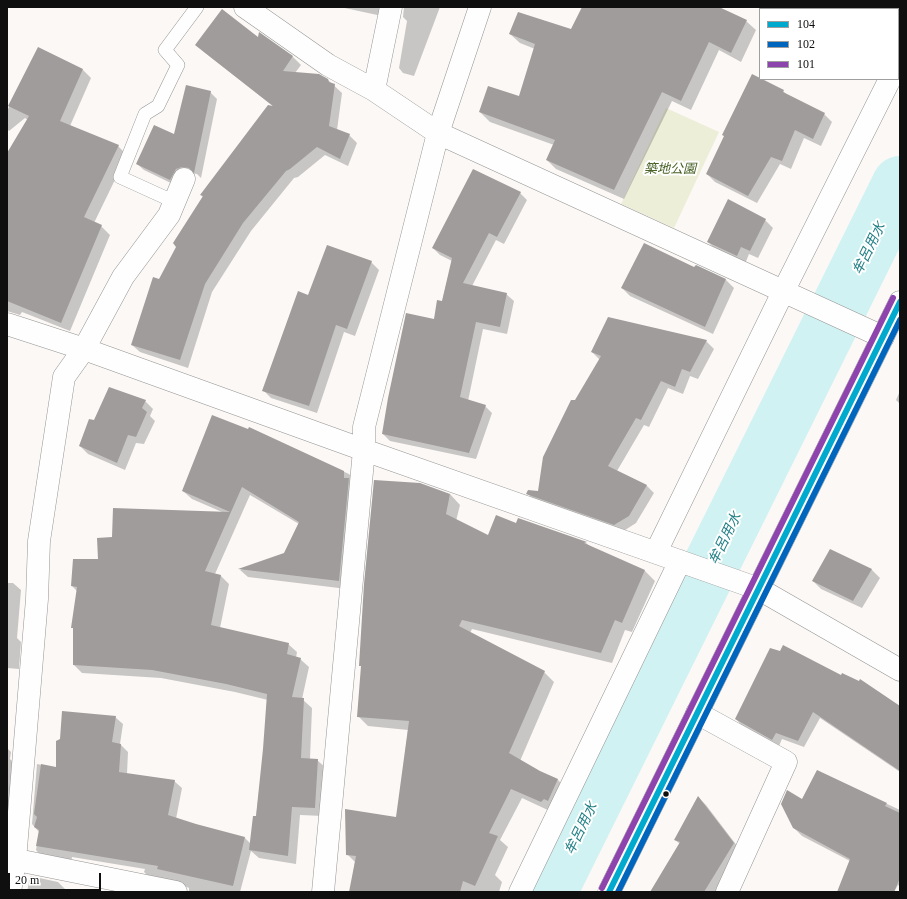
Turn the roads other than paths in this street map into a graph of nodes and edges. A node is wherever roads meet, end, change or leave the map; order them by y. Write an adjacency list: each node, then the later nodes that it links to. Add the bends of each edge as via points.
1 (196, 7): 9 (lane, via 165,50 178,65 158,106 145,114 120,177)
2 (245, 7): 6 (street, via 328,65)
3 (391, 7): 6 (street)
4 (480, 7): 7 (street)
5 (889, 80): 10 (street)
6 (374, 90): 7 (street)
7 (438, 134): 10 (street); 15 (street, via 364,427)
8 (184, 179): 9 (street)
9 (175, 202): 14 (street, via 169,215 123,277)
10 (783, 292): 13 (street); 16 (street)
11 (900, 302): 13 (street)
12 (7, 324): 14 (street)
13 (883, 337): 18 (street)
14 (84, 349): 15 (street); 21 (street, via 64,377 39,541 37,599)
15 (364, 450): 16 (street); 24 (street)
16 (656, 552): 17 (street)
17 (686, 563): 18 (street); 25 (street)
18 (759, 589): 19 (street); 20 (street)
19 (900, 670)
20 (697, 713): 26 (street); 27 (street, via 786,762)
21 (11, 859): 22 (street); 23 (street)
22 (10, 892)
23 (176, 892)
24 (323, 892)
25 (520, 892)
26 (609, 892)
27 (727, 892)

